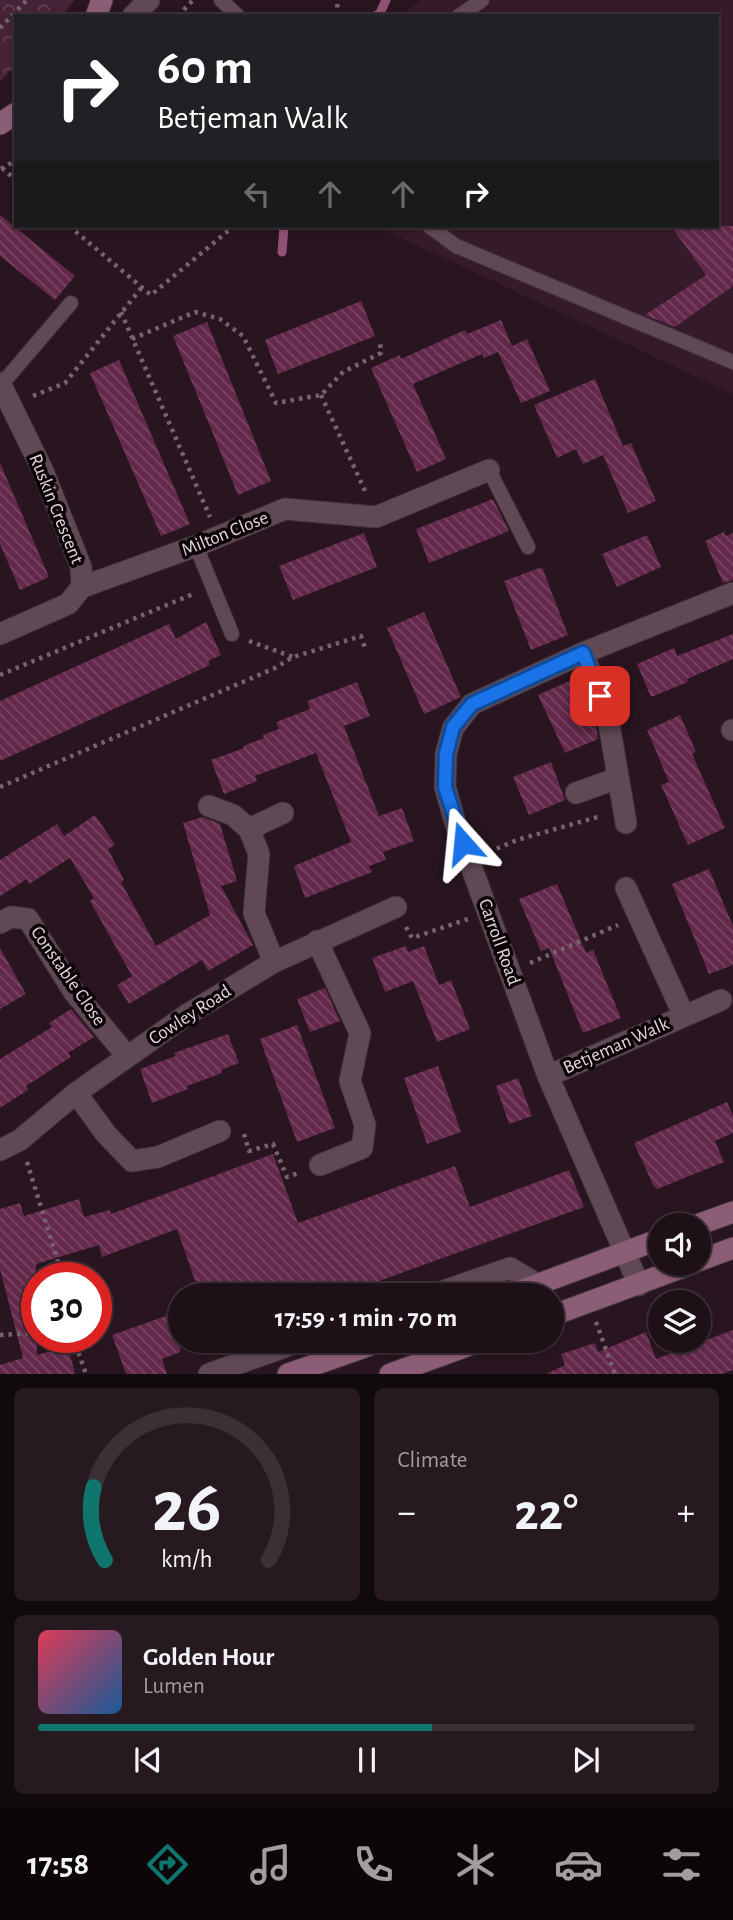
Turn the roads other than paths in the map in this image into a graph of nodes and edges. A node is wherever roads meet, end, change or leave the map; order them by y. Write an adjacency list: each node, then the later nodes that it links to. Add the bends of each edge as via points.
1 (149, 0): 4 (street)
2 (221, 0): 5 (lane)
3 (482, 0): 6 (lane)
4 (135, 14)
5 (236, 14)
6 (463, 14)
7 (432, 228): 9 (lane, via 456,246)
8 (71, 303): 10 (lane)
9 (733, 362)
10 (1, 384): 14 (street, Ruskin Crescent, via 43,471 81,567)
11 (489, 470): 12 (street, Milton Close, via 376,517 285,509); 13 (lane)
12 (196, 546): 14 (street, Milton Close); 17 (lane)
13 (528, 547)
14 (82, 587): 16 (street, Ruskin Crescent, via 68,604)
15 (733, 593): 18 (street, Carroll Road)
16 (0, 634)
17 (232, 634)
18 (583, 653): 19 (street, via 608,718); 33 (street, Carroll Road, via 472,704 453,727 446,754 445,787 456,825)
19 (618, 778): 20 (street); 23 (street)
20 (576, 793)
21 (209, 806): 24 (street, via 233,815)
22 (284, 813): 24 (street)
23 (625, 817)
24 (249, 829): 29 (street, via 259,854 254,913)
25 (626, 888): 31 (street, Betjeman Walk)
26 (396, 907): 28 (street, Cowley Road)
27 (0, 923): 32 (street, Constable Close, via 11,917 28,919 74,992)
28 (317, 941): 29 (street, Cowley Road); 37 (street, via 360,1033 350,1081 365,1125 362,1148)
29 (274, 962): 32 (street, Cowley Road)
30 (721, 1000): 31 (street, Betjeman Walk)
31 (684, 1016): 33 (street, Betjeman Walk)
32 (127, 1056): 34 (street, Cowley Road)
33 (548, 1076): 42 (street, Carroll Road)
34 (76, 1093): 35 (street, via 132,1161 159,1157); 36 (street, Cowley Road, via 20,1140)
35 (220, 1131)
36 (0, 1150)
37 (320, 1166)
38 (733, 1212): 39 (main road)
39 (711, 1220)
40 (648, 1243): 42 (main road)
41 (733, 1248): 43 (main road)
42 (625, 1252): 47 (main road); 48 (street, Carroll Road)
43 (711, 1256)
44 (662, 1276): 48 (main road)
45 (467, 1283): 46 (street, via 510,1268)
46 (535, 1283)
47 (540, 1283)
48 (639, 1285): 49 (main road)
49 (564, 1312)
50 (267, 1353): 53 (street)
51 (348, 1353): 54 (main road)
52 (448, 1353): 55 (main road)
53 (209, 1374)
54 (288, 1374)
55 (390, 1374)

